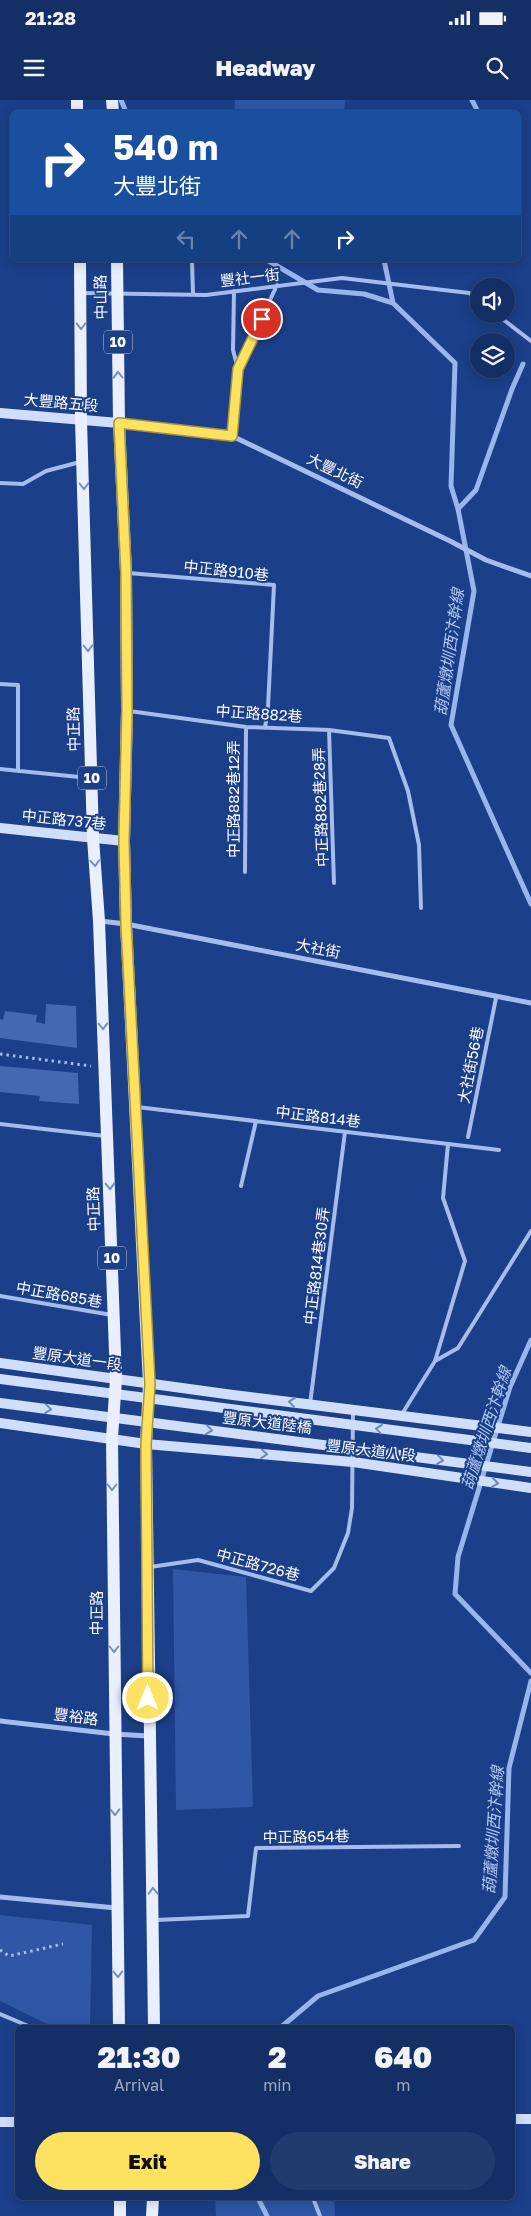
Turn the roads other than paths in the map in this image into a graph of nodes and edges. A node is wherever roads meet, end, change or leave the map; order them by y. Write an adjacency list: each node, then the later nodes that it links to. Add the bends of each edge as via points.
1 (80, 262): 6 (main road, 中山路 / 10)
2 (117, 262): 8 (main road, 中山路 / 10)
3 (192, 262): 9 (lane)
4 (277, 285): 5 (lane, 豐社一街); 7 (lane, 豐社一街, via 342,278); 12 (lane)
5 (234, 291): 9 (lane, 豐社一街); 12 (lane, via 233,350)
6 (81, 293): 8 (lane, 豐社一街); 14 (main road, 中山路 / 10, one-way to 14)
7 (470, 293)
8 (118, 294): 9 (lane, 豐社一街); 15 (main road, 中山路 / 10, one-way to 8)
9 (193, 294)
10 (508, 323): 11 (lane)
11 (531, 341)
12 (238, 369): 16 (lane)
13 (0, 413): 14 (street, 大豐路五段)
14 (81, 420): 15 (street, 大豐路五段); 17 (main road, 中正路 / 10)
15 (119, 423): 16 (street, 大豐北街); 19 (main road, 10)
16 (232, 436): 20 (street, 大豐北街, via 486,560)
17 (83, 461): 18 (lane, via 46,471 24,484); 28 (main road, 中正路 / 10, one-way to 28)
18 (0, 483)
19 (126, 572): 22 (main road, 10); 24 (lane, 中正路910巷, via 274,585)
20 (531, 576)
21 (0, 684): 27 (lane, via 18,685)
22 (127, 711): 23 (lane, 中正路882巷); 31 (main road, 10)
23 (246, 727): 24 (lane, 中正路882巷); 32 (lane, 中正路882巷12弄)
24 (265, 728): 25 (lane, 中正路882巷)
25 (329, 730): 33 (lane, 中正路882巷28弄); 34 (lane, 中正路882巷, via 389,738 408,791 419,845)
26 (0, 769): 27 (lane)
27 (18, 771): 28 (lane)
28 (92, 778): 30 (main road, 中正路 / 10)
29 (0, 828): 30 (street, 中正路737巷)
30 (93, 838): 31 (street, 中正路737巷); 35 (main road, 中正路 / 10, one-way to 35)
31 (124, 841): 36 (main road, 10)
32 (245, 872)
33 (334, 883)
34 (421, 908)
35 (99, 921): 36 (street, 大社街); 43 (main road, 中正路 / 10, one-way to 43)
36 (126, 924): 37 (street, 大社街); 39 (main road, 10)
37 (496, 998): 38 (street, 大社街); 44 (lane, 大社街56巷)
38 (531, 1003)
39 (134, 1106): 40 (lane, 中正路814巷); 55 (main road, 10)
40 (256, 1121): 42 (lane, 中正路814巷); 47 (lane)
41 (0, 1124): 43 (lane)
42 (345, 1132): 45 (lane, 中正路814巷); 57 (lane, 中正路814巷30弄)
43 (108, 1137): 50 (main road, 中正路 / 10, one-way to 50)
44 (468, 1137)
45 (448, 1144): 46 (lane, 中正路814巷); 51 (lane, via 443,1198 465,1261)
46 (499, 1150)
47 (241, 1186)
48 (531, 1231): 51 (lane, via 458,1348)
49 (0, 1296): 50 (lane, 中正路685巷)
50 (114, 1316): 54 (main road, 中正路 / 10)
51 (435, 1361): 59 (lane)
52 (0, 1363): 54 (street, 豐原大道一段)
53 (0, 1379): 64 (street, 豐原大道陸橋, one-way to 53)
54 (116, 1379): 55 (street, 豐原大道一段); 62 (main road, 中正路 / 10)
55 (150, 1384): 57 (street, one-way to 55); 63 (main road, 10)
56 (0, 1403): 66 (street, 豐原大道陸橋, one-way to 66)
57 (310, 1404): 58 (street)
58 (353, 1409): 59 (street); 65 (lane)
59 (402, 1415): 61 (street)
60 (0, 1423): 62 (street)
61 (531, 1432)
62 (112, 1438): 63 (street); 70 (main road, 中正路 / 10, one-way to 70)
63 (146, 1444): 65 (street, 豐原大道八段, one-way to 65); 68 (main road, 10)
64 (531, 1448)
65 (353, 1462): 67 (street, 豐原大道八段, one-way to 67); 68 (lane, 中正路726巷, via 348,1533 334,1568 311,1591 198,1560)
66 (531, 1472)
67 (531, 1488)
68 (148, 1567): 71 (main road, 10)
69 (0, 1721): 70 (street, 豐裕路)
70 (114, 1734): 71 (street, 豐裕路); 74 (main road, 中正路 / 10, one-way to 74)
71 (148, 1736): 75 (main road, 10, one-way to 71)
72 (459, 1846): 75 (lane, 中正路654巷, via 256,1848 248,1916)
73 (0, 1897): 74 (street)
74 (117, 1908): 78 (main road, 中正路 / 10, one-way to 78)
75 (154, 1920): 79 (main road, 10)
76 (0, 2014): 77 (lane)
77 (26, 2025)
78 (119, 2025)
79 (154, 2025)
80 (515, 2118): 81 (street)
81 (531, 2118)
82 (0, 2122): 83 (street)
83 (15, 2122)
84 (120, 2200): 87 (main road)
85 (153, 2200): 88 (main road)
86 (314, 2200): 89 (lane)
87 (120, 2216)
88 (152, 2216)
89 (320, 2216)

